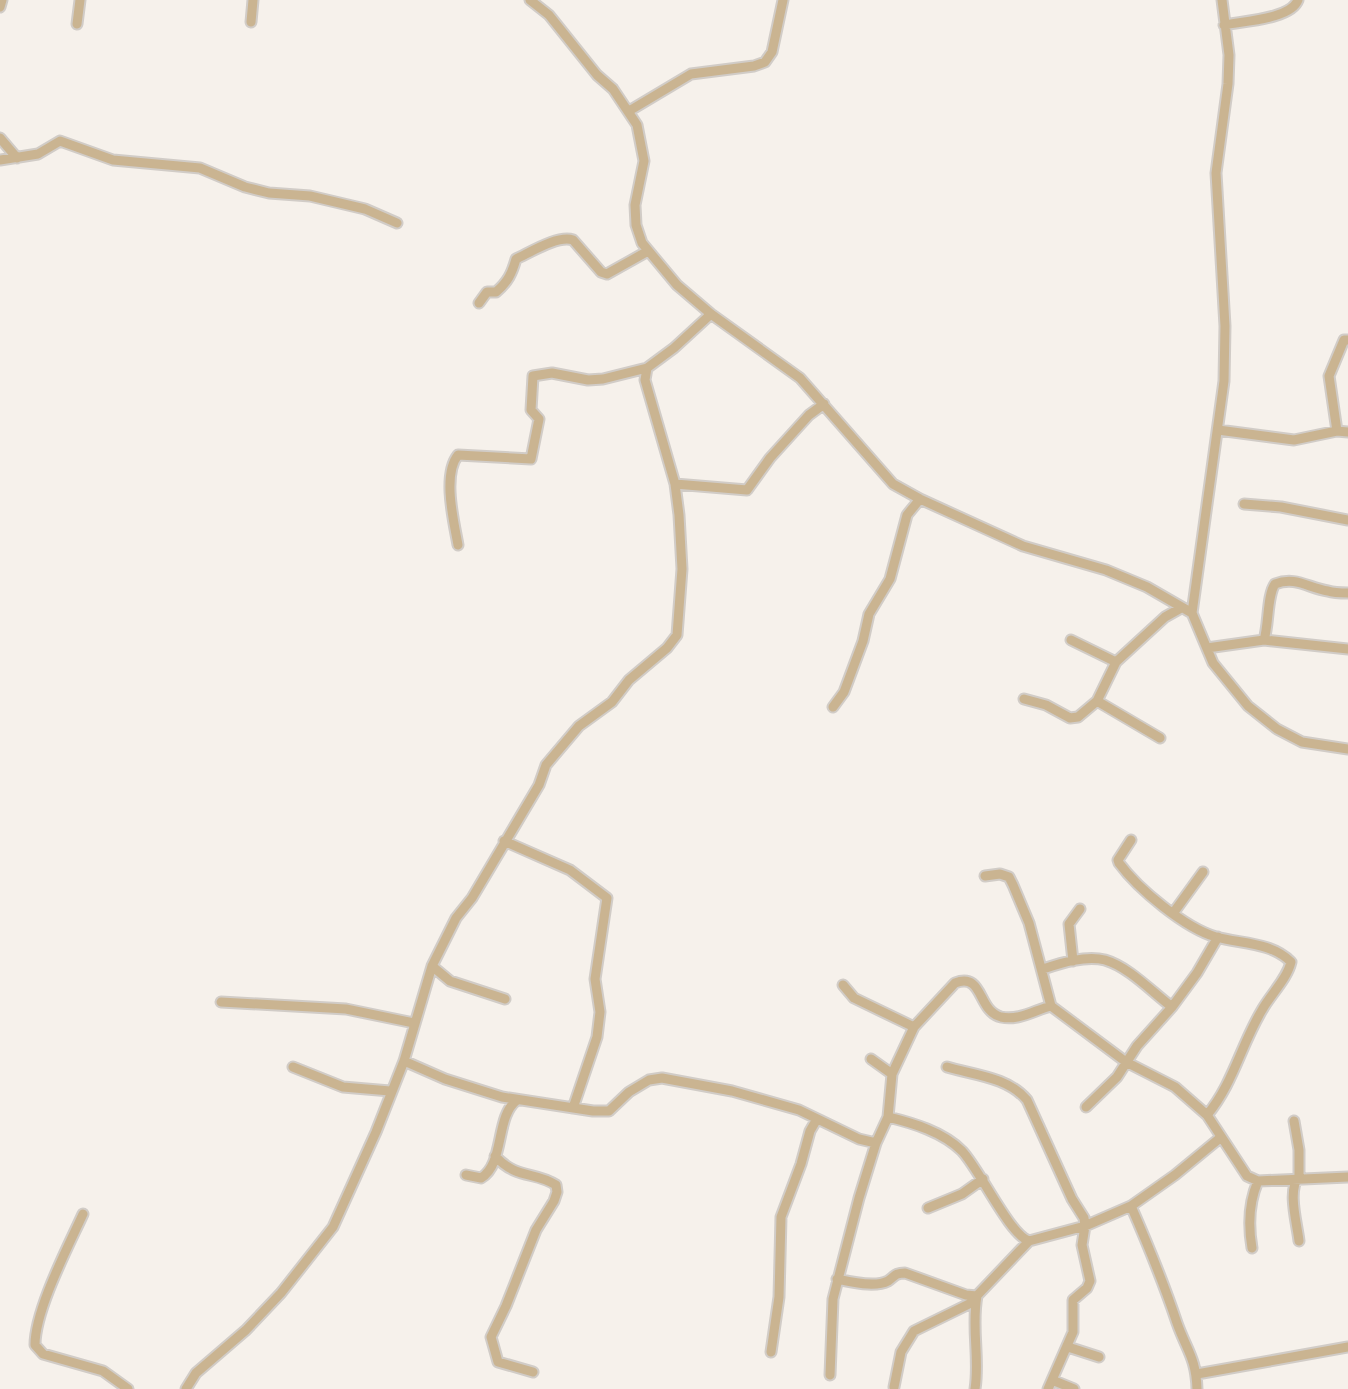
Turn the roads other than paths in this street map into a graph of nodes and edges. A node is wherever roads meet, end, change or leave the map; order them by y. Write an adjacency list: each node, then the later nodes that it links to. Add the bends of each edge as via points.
1 (2, 0): 8 (street)
2 (80, 0): 10 (street)
3 (253, 0): 9 (street)
4 (530, 0): 12 (street, via 549,15)
5 (783, 0): 12 (street, via 765,62 691,74)
6 (1222, 0): 11 (street)
7 (1298, 0): 11 (street, via 1288,13)
8 (0, 7)
9 (251, 22)
10 (77, 24)
11 (1224, 25): 23 (street, via 1228,84 1216,173 1225,326)
12 (629, 111): 17 (street, via 644,161 636,225)
13 (0, 138): 14 (street)
14 (17, 158): 15 (street); 16 (street, via 38,154 60,141 113,160 200,168 245,187 351,205)
15 (0, 160)
16 (397, 223)
17 (648, 251): 18 (street, via 607,274 567,238 516,259 503,286 487,292); 19 (street)
18 (479, 303)
19 (711, 314): 21 (street); 22 (street, via 800,378)
20 (1348, 340): 24 (street, via 1329,376)
21 (647, 368): 26 (street, via 648,399); 30 (street, via 603,379 533,376 531,410 539,419 531,459 470,454 455,459 451,488)
22 (824, 404): 26 (street, via 770,458 747,490); 27 (street, via 893,484)
23 (1218, 430): 24 (street, via 1294,440); 33 (street)
24 (1337, 431): 25 (street)
25 (1348, 432)
26 (675, 484): 45 (street, via 682,569 677,635 561,747)
27 (920, 499): 32 (street, via 1023,546 1147,587); 41 (street, via 907,515 890,579 869,614 844,692)
28 (1244, 504): 29 (street)
29 (1348, 520)
30 (458, 545)
31 (1348, 593): 35 (street, via 1295,581 1275,584)
32 (1181, 608): 33 (street); 38 (street)
33 (1192, 613): 36 (street)
34 (1071, 640): 38 (street)
35 (1264, 640): 36 (street); 37 (street)
36 (1207, 648): 43 (street, via 1234,691 1277,729 1302,742)
37 (1348, 649)
38 (1116, 662): 40 (street)
39 (1024, 699): 40 (street, via 1070,718)
40 (1097, 701): 42 (street)
41 (833, 707)
42 (1160, 738)
43 (1348, 749)
44 (1131, 840): 49 (street, via 1118,860 1120,866)
45 (504, 841): 52 (street); 72 (street, via 570,870 607,898 595,979 597,1037)
46 (1203, 872): 49 (street)
47 (985, 876): 53 (street, via 1009,877)
48 (1080, 909): 51 (street, via 1069,924)
49 (1174, 912): 50 (street)
50 (1218, 937): 58 (street); 73 (street, via 1262,945 1291,962)
51 (1073, 961): 53 (street); 58 (street, via 1104,960)
52 (432, 966): 55 (street, via 450,981); 59 (street)
53 (1043, 969): 57 (street)
54 (843, 985): 60 (street, via 854,998)
55 (505, 999)
56 (221, 1002): 59 (street, via 346,1009)
57 (1051, 1006): 60 (street, via 1022,1017 999,1017 985,1005 975,983 961,981); 63 (street)
58 (1172, 1007): 63 (street)
59 (414, 1023): 62 (street)
60 (914, 1027): 66 (street)
61 (871, 1059): 66 (street)
62 (404, 1061): 67 (street); 68 (street)
63 (1126, 1062): 71 (street); 73 (street, via 1175,1087)
64 (293, 1067): 67 (street, via 343,1087)
65 (947, 1067): 88 (street, via 1020,1091)
66 (892, 1074): 74 (street)
67 (390, 1091): 104 (street, via 333,1227 281,1293 196,1373)
68 (502, 1097): 69 (street); 70 (street)
69 (517, 1100): 70 (street); 72 (street)
70 (508, 1106): 79 (street)
71 (1086, 1107)
72 (573, 1108): 75 (street, via 609,1111 629,1092 662,1078 732,1091)
73 (1207, 1115): 77 (street)
74 (888, 1117): 78 (street); 82 (street, via 920,1125 959,1148)
75 (817, 1119): 78 (street); 96 (street, via 781,1217)
76 (1294, 1121): 83 (street, via 1300,1166)
77 (1220, 1138): 84 (street, via 1247,1176); 85 (street)
78 (876, 1143): 92 (street)
79 (495, 1156): 80 (street, via 484,1176); 98 (street, via 516,1172 556,1185 550,1211 536,1230 491,1337 498,1362)
80 (466, 1175)
81 (1348, 1177): 83 (street)
82 (983, 1179): 86 (street); 89 (street, via 1018,1234)
83 (1295, 1180): 84 (street); 90 (street)
84 (1258, 1181): 91 (street, via 1250,1212)
85 (1131, 1206): 88 (street); 99 (street)
86 (928, 1208)
87 (83, 1214): 103 (street, via 48,1295 35,1345 43,1354 103,1371)
88 (1085, 1226): 89 (street); 94 (street, via 1082,1245 1090,1281 1073,1300 1075,1323)
89 (1029, 1241): 93 (street)
90 (1299, 1241)
91 (1252, 1248)
92 (837, 1279): 93 (street, via 861,1285 886,1283 905,1273); 100 (street)
93 (977, 1296): 102 (street, via 914,1331 901,1352); 105 (street)
94 (1068, 1347): 97 (street); 101 (street)
95 (1348, 1347): 99 (street)
96 (771, 1352)
97 (1099, 1357)
98 (533, 1372)
99 (1197, 1374): 107 (street)
100 (830, 1375)
101 (1050, 1384): 106 (street)
102 (894, 1387)
103 (127, 1389)
104 (186, 1389)
105 (975, 1389)
106 (1074, 1389)
107 (1197, 1389)

